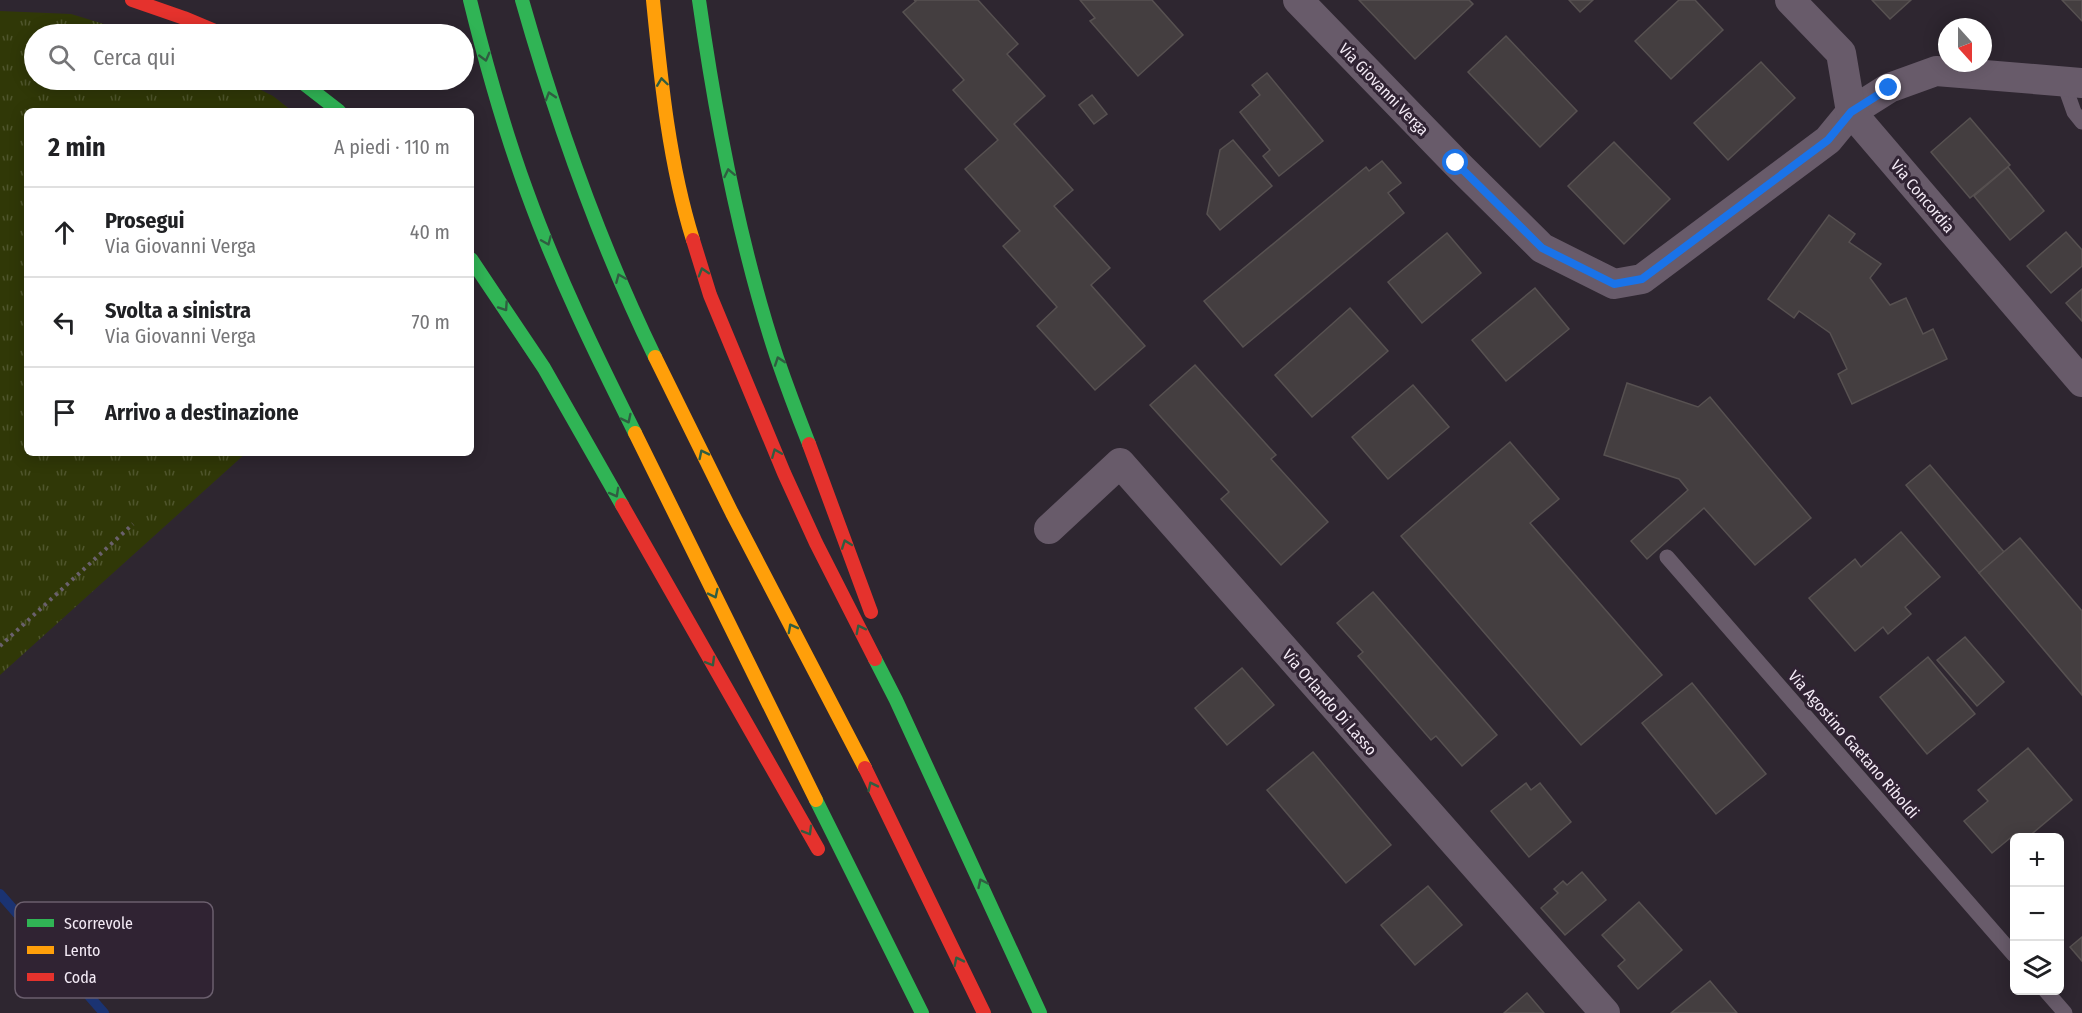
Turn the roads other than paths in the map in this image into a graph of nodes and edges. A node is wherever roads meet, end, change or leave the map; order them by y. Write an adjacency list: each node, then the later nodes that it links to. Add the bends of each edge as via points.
1 (132, 0): 8 (highway)
2 (470, 0): 24 (highway, one-way to 24, via 523,182 572,301)
3 (522, 0): 25 (highway, one-way to 3, via 638,319 556,118)
4 (653, 0): 18 (highway, one-way to 4, via 816,543 710,295 687,220 672,150)
5 (699, 0): 18 (highway, one-way to 5, via 868,602 777,358 757,288 712,93)
6 (1298, 0): 12 (street, Via Giovanni Verga, via 1542,248 1614,284 1642,279 1828,140)
7 (1790, 0): 12 (street, via 1841,53)
8 (198, 24)
9 (2073, 82): 12 (street, Via Giovanni Verga, via 1936,71 1889,88); 13 (lane, via 2074,112)
10 (312, 90): 11 (highway)
11 (335, 108)
12 (1851, 112): 15 (street, Via Concordia)
13 (2082, 122)
14 (474, 263): 19 (highway, one-way to 19, via 544,368)
15 (2082, 382)
16 (1049, 528): 27 (street, Via Orlando Di Lasso, via 1120,463)
17 (1667, 557): 20 (lane, Via Agostino Gaetano Riboldi)
18 (896, 700): 26 (highway, one-way to 18)
19 (824, 859)
20 (2010, 950)
21 (876, 951): 23 (highway)
22 (2049, 995): 28 (lane)
23 (911, 1013)
24 (922, 1013)
25 (984, 1013)
26 (1040, 1013)
27 (1605, 1013)
28 (2065, 1013)

